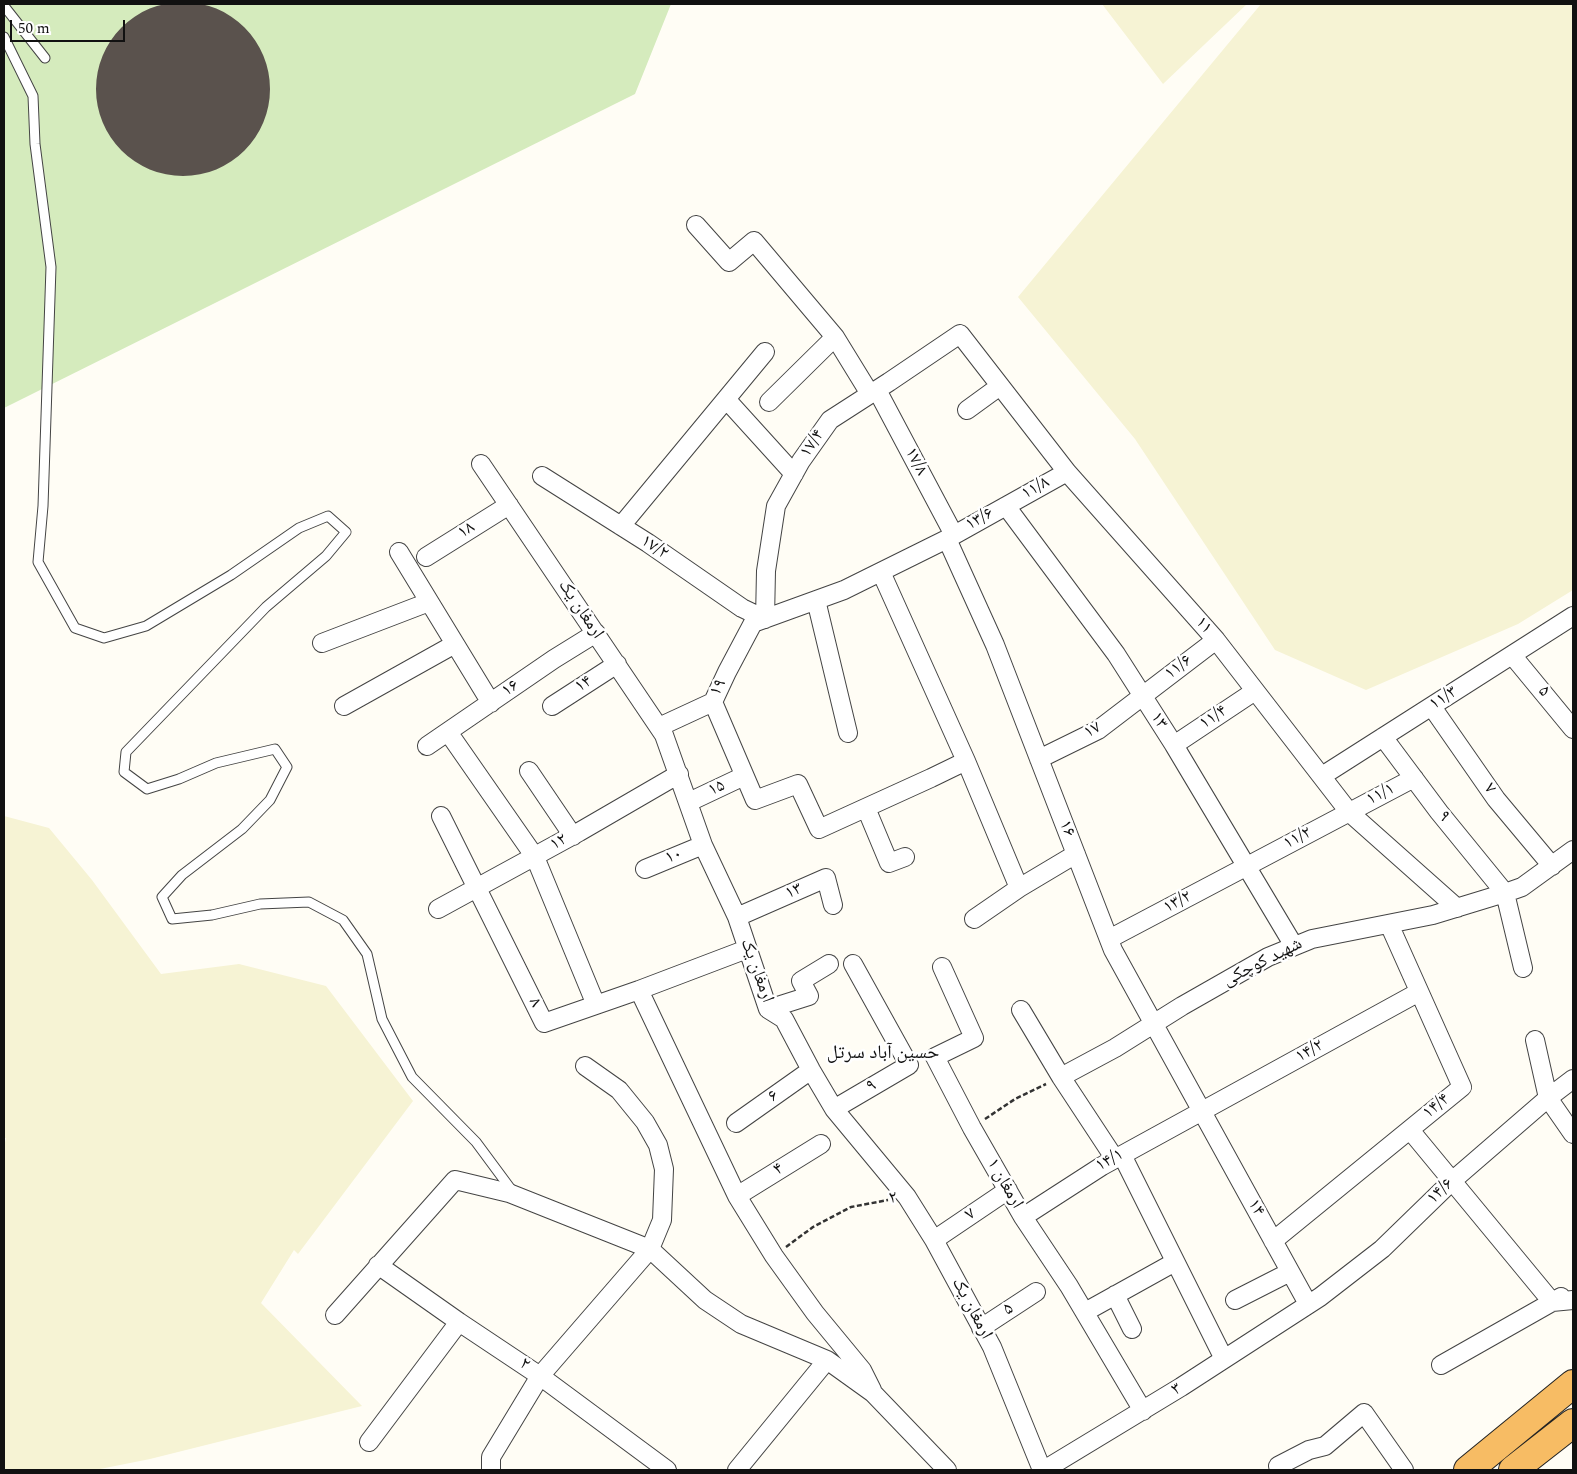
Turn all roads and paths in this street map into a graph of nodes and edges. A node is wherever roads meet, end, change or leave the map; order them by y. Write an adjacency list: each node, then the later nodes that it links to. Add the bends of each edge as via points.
1 (4, 6): 3 (lane)
2 (4, 37): 106 (lane, via 33,96 35,144 52,267 38,562 75,628 104,638 146,626 231,575 299,528 328,516 346,532 326,556 266,607 126,752 124,772 147,789 216,763 275,749 287,767 270,800 242,830 182,875 162,897 172,919 260,904 308,902 343,920 367,954 382,1019 412,1077 476,1142)
3 (45, 58)
4 (696, 225): 6 (street, ۱۷/۸, via 729,262 754,241)
5 (960, 334): 8 (street, ۱۱); 9 (street, ۱۷/۴)
6 (835, 337): 9 (street, ۱۷/۸); 11 (street)
7 (765, 352): 10 (street)
8 (1000, 386): 12 (street); 14 (street, ۱۱)
9 (874, 392): 15 (street, ۱۷/۴, via 830,420); 20 (street, ۱۷/۸)
10 (726, 399): 15 (street); 19 (street)
11 (769, 402)
12 (967, 410)
13 (481, 464): 17 (street, ارمغان یک)
14 (1067, 472): 18 (street, ۱۱/۸); 29 (street, ۱۱)
15 (794, 474): 27 (street, ۱۷/۴, via 776,506)
16 (542, 476): 19 (street, ۱۷/۲)
17 (509, 505): 22 (street, ۱۸); 28 (street, ارمغان یک)
18 (1006, 506): 20 (street, ۱۳/۶); 35 (street, ۱۳, via 1116,654)
19 (621, 526): 27 (street, ۱۷/۲)
20 (950, 537): 23 (street, ۱۳/۶); 48 (street, ۱۶)
21 (399, 552): 25 (street)
22 (426, 557)
23 (881, 572): 24 (street, ۱۳/۶); 49 (street)
24 (816, 600): 27 (street, ۱۳/۶); 44 (street)
25 (429, 602): 30 (street); 31 (street)
26 (1570, 618): 32 (street, ۱۱/۳)
27 (759, 621): 36 (street, ۱۹, via 727,672)
28 (596, 634): 33 (street, ارمغان یک); 37 (street, ۱۶)
29 (1216, 640): 34 (street, ۱۱); 35 (street, ۱۱/۶)
30 (322, 643)
31 (455, 644): 37 (street); 38 (street)
32 (1512, 655): 40 (street, ۱۱/۳); 42 (street, ۵)
33 (617, 664): 39 (street, ۱۴); 41 (street, ارمغان یک)
34 (1255, 690): 46 (street, ۱۱/۴); 53 (street, ۱۱)
35 (1142, 696): 46 (street, ۱۳); 48 (street, ۱۷, via 1098,730)
36 (713, 702): 41 (street, ۱۹); 52 (street)
37 (491, 703): 43 (street, ۱۶)
38 (344, 706)
39 (552, 706)
40 (1432, 706): 45 (street, ۱۱/۳); 65 (street, ۷, via 1496,800)
41 (659, 727): 51 (street, ارمغان یک)
42 (1573, 729)
43 (448, 732): 47 (street, ۱۶); 63 (street)
44 (848, 733)
45 (1383, 737): 53 (street, ۱۱/۳); 54 (street, ۹)
46 (1174, 745): 66 (street, ۱۳)
47 (427, 746)
48 (1039, 758): 62 (street, ۱۶)
49 (966, 761): 56 (street); 69 (street)
50 (529, 771): 59 (street)
51 (679, 774): 55 (street, ارمغان یک); 59 (street, ۱۲)
52 (744, 776): 55 (street, ۱۵); 56 (street, via 755,800 798,784 819,829)
53 (1322, 776): 57 (street, ۱۱)
54 (1414, 778): 57 (street, ۱۱/۱); 70 (street, ۹)
55 (689, 802): 60 (street, ارمغان یک)
56 (866, 808): 64 (street, via 889,863)
57 (1349, 812): 66 (street, ۱۱/۲); 72 (street, ۱۱)
58 (442, 816): 68 (street, ۸)
59 (572, 836): 63 (street, ۱۲)
60 (703, 845): 67 (street, ۱۰); 74 (street, ارمغان یک)
61 (1573, 850): 65 (street, شهید کوچکی)
62 (1076, 854): 69 (street); 77 (street, ۱۶)
63 (535, 857): 68 (street, ۱۲); 86 (street)
64 (905, 857)
65 (1552, 866): 70 (street, شهید کوچکی, via 1522,887)
66 (1246, 867): 77 (street, ۱۳/۲); 78 (street, ۱۳)
67 (645, 869)
68 (476, 888): 73 (street, ۱۲); 86 (street, ۸, via 544,1023)
69 (1018, 888): 75 (street)
70 (1505, 894): 72 (street, شهید کوچکی); 83 (street)
71 (833, 905): 74 (street, ۱۳, via 826,878)
72 (1457, 908): 76 (street, شهید کوچکی)
73 (438, 909)
74 (737, 917): 79 (street, ارمغان یک)
75 (974, 919)
76 (1389, 924): 78 (street, شهید کوچکی, via 1312,939); 85 (street, ۱۴/۴)
77 (1108, 939): 89 (street, ۱۶)
78 (1294, 946): 89 (street, شهید کوچکی, via 1268,957)
79 (747, 949): 84 (street, ۸); 87 (street, ارمغان یک)
80 (829, 964): 87 (street, via 801,980 809,996)
81 (853, 964): 96 (street, ۹, via 909,1065)
82 (942, 967): 99 (street, ارمغان ۱, via 974,1038 935,1057)
83 (1523, 968)
84 (638, 990): 86 (street, ۸); 107 (street)
85 (1419, 992): 97 (street, ۱۴/۲); 100 (street, ۱۴/۴, via 1462,1087)
86 (596, 1005)
87 (768, 1009): 92 (street, ارمغان یک, via 784,1019)
88 (1021, 1010): 93 (street)
89 (1153, 1024): 93 (street, شهید کوچکی); 97 (street, ۱۶)
90 (1535, 1040): 95 (street)
91 (585, 1066): 112 (street, via 619,1090 646,1122 658,1145 664,1170 662,1220)
92 (811, 1070): 96 (street, ارمغان یک); 98 (street, ۶)
93 (1061, 1077): 99 (path, via 1015,1099); 103 (street)
94 (1573, 1078): 95 (street, ۱۴/۶)
95 (1548, 1098): 101 (street); 104 (street, ۱۴/۶)
96 (834, 1109): 108 (street, ارمغان یک)
97 (1201, 1112): 103 (street, ۱۴/۱); 111 (street, ۱۴)
98 (736, 1123)
99 (972, 1128): 105 (street, ارمغان ۱)
100 (1410, 1130): 104 (street); 111 (street, ۱۴/۴)
101 (1573, 1134)
102 (821, 1144): 107 (street, ۴)
103 (1118, 1157): 109 (street, ۱۴/۱); 114 (street)
104 (1452, 1181): 122 (street); 123 (street, ۱۴/۶, via 1382,1249)
105 (1008, 1190): 109 (street, ارمغان ۱); 110 (street, ۷)
106 (517, 1196): 112 (street); 115 (street, via 455,1180)
107 (738, 1196): 113 (street)
108 (907, 1197): 110 (street, ارمغان یک); 113 (path, ۲, via 851,1207 813,1227)
109 (1023, 1217): 124 (street, ارمغان ۱)
110 (934, 1240): 127 (street, ارمغان یک)
111 (1273, 1241): 116 (street, ۱۴)
112 (650, 1249): 130 (street, via 705,1300 741,1324); 132 (street)
113 (774, 1256): 134 (street, via 814,1313 862,1370)
114 (1175, 1262): 119 (street); 129 (street)
115 (378, 1265): 125 (street); 126 (street, ۲)
116 (1290, 1272): 120 (street); 123 (street, ۱۴)
117 (1573, 1290): 122 (street)
118 (1036, 1292): 127 (street, ۵)
119 (1115, 1295): 124 (street); 128 (street)
120 (1236, 1300)
121 (1573, 1300): 122 (street)
122 (1552, 1302): 131 (street)
123 (1308, 1304): 129 (street, ۳)
124 (1085, 1312): 135 (street, ارمغان ۱)
125 (335, 1315)
126 (459, 1322): 132 (street, ۲); 137 (street)
127 (981, 1328): 143 (street, ارمغان یک)
128 (1132, 1329)
129 (1224, 1359): 135 (street, ۳)
130 (827, 1360): 134 (street); 141 (street)
131 (1441, 1364)
132 (540, 1376): 139 (street, via 490,1458); 140 (street, ۲)
133 (1573, 1384): 145 (highway)
134 (874, 1393): 142 (street)
135 (1143, 1411): 143 (street, ۳)
136 (1573, 1423): 146 (highway)
137 (369, 1442)
138 (1278, 1466): 144 (street, via 1309,1450 1325,1446 1364,1413)
139 (491, 1470)
140 (668, 1470)
141 (738, 1470)
142 (947, 1470)
143 (1043, 1470)
144 (1404, 1470)
145 (1468, 1470)
146 (1513, 1470)

